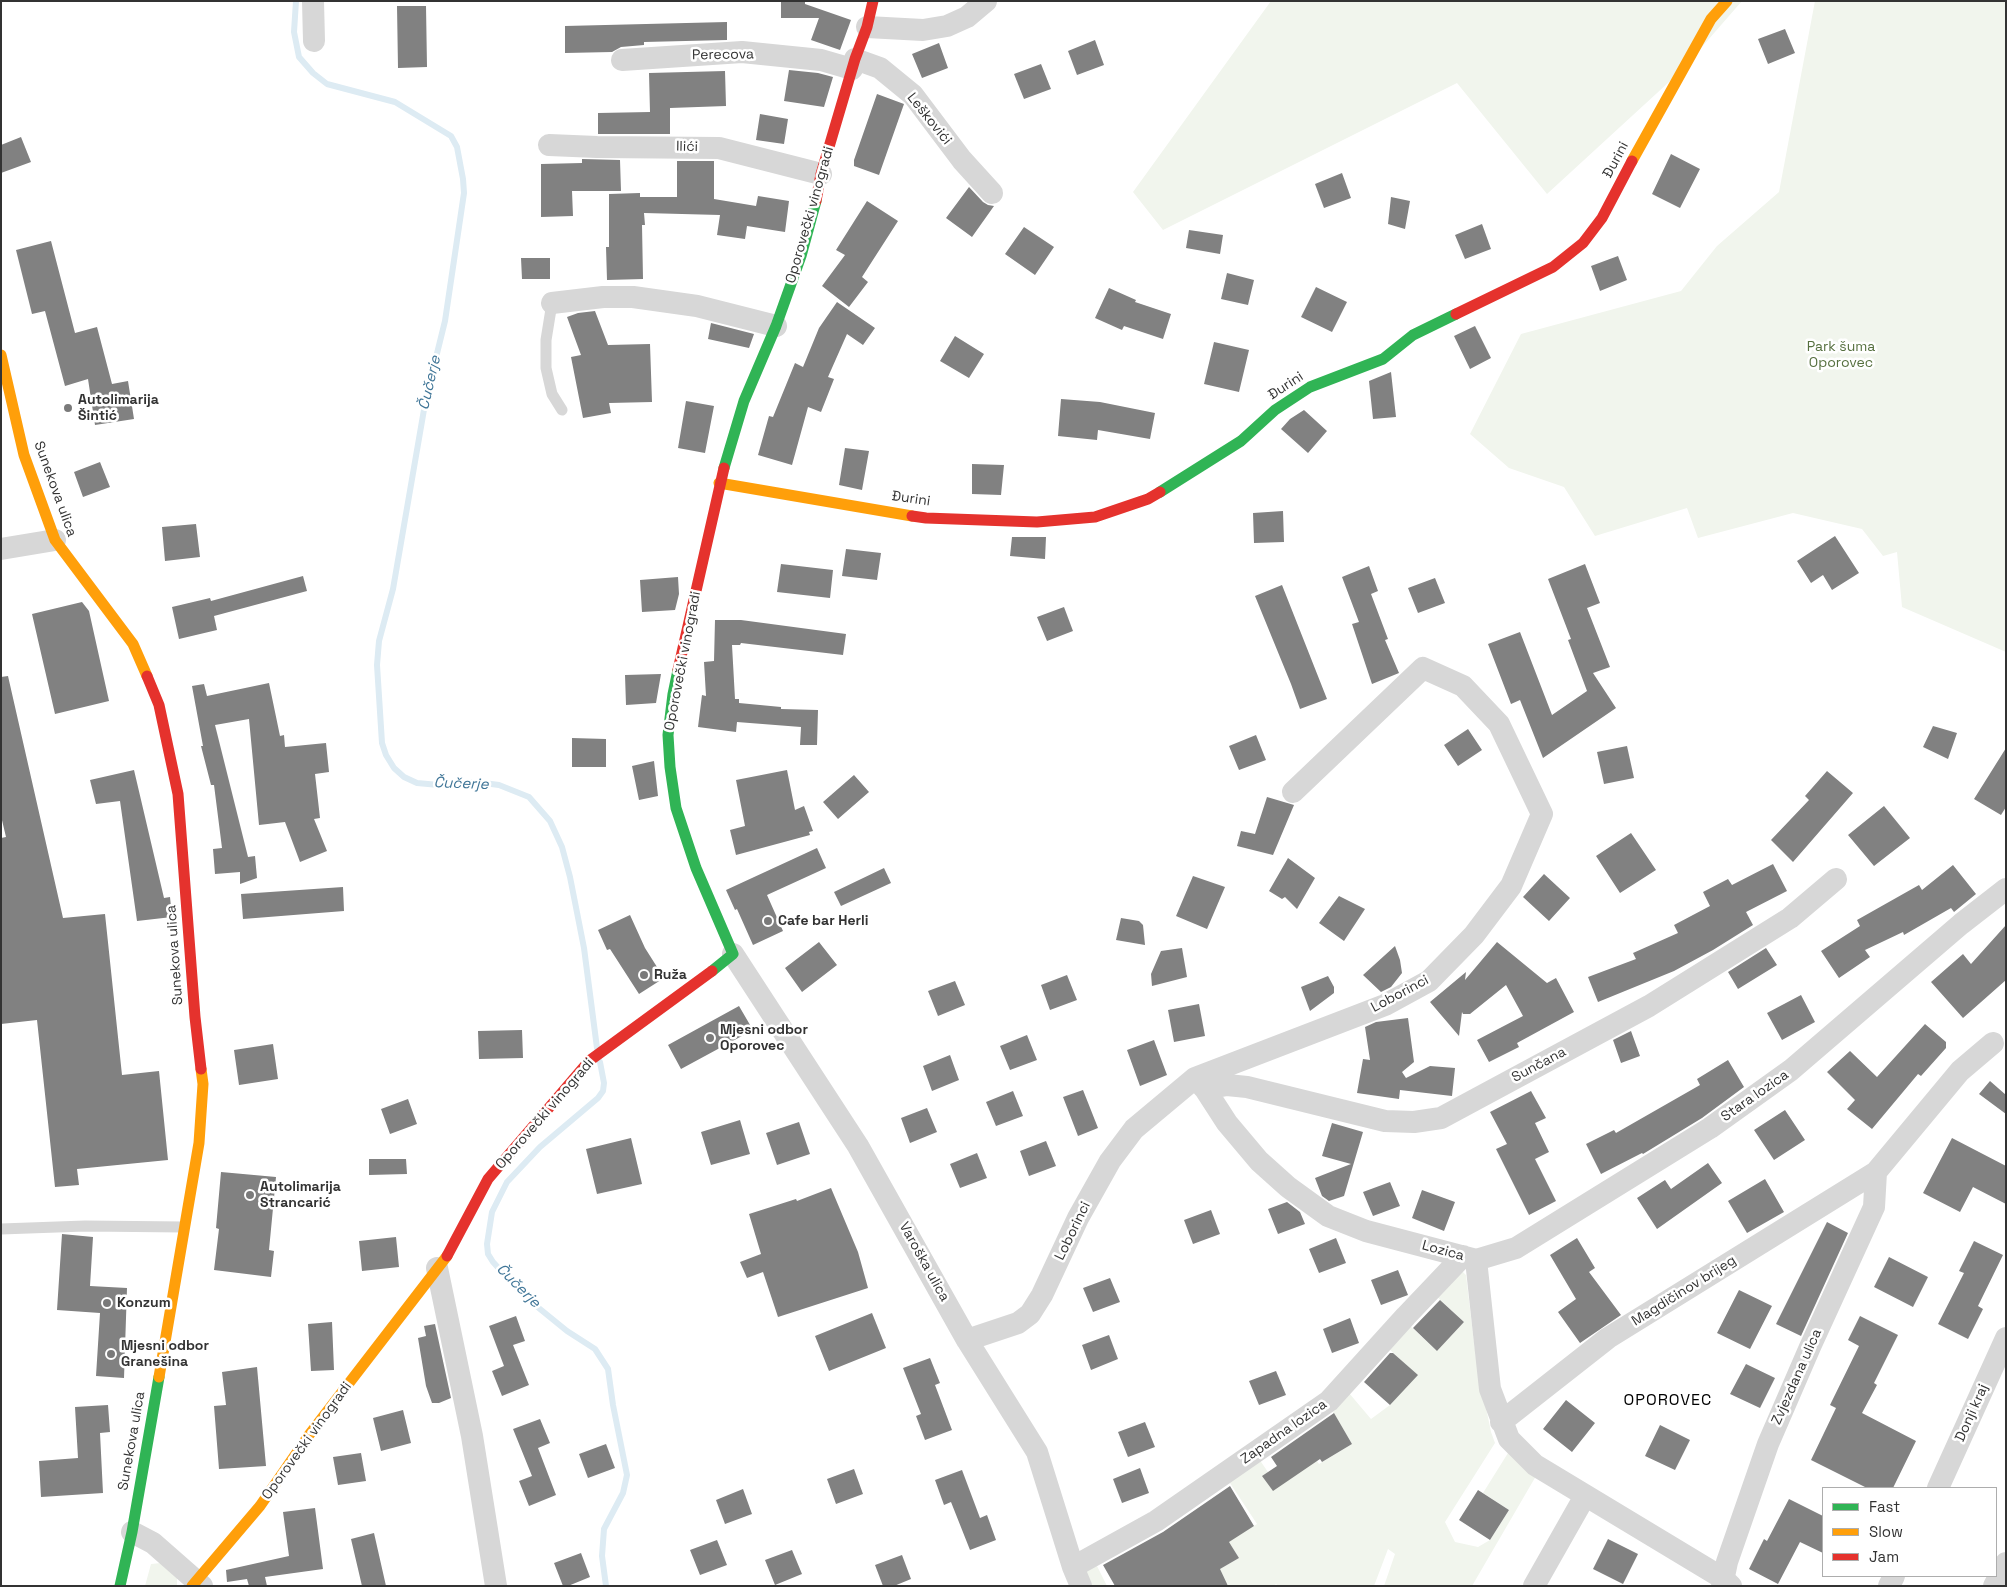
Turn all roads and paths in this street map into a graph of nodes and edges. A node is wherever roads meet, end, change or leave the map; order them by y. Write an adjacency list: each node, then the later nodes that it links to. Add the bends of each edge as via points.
1 (313, 1): 6 (street)
2 (873, 1): 5 (street, Oporovečki vinogradi)
3 (986, 1): 5 (street, via 967,17 947,26 923,30)
4 (1727, 1): 16 (street, Đurini, via 1711,19 1602,218 1583,243 1553,267 1413,335 1382,359 1310,387 1275,410 1241,441 1148,499 1096,516 1036,522 935,518)
5 (867, 27): 8 (street, Oporovečki vinogradi)
6 (314, 41)
7 (622, 60): 8 (street, Perecova, via 742,52)
8 (854, 64): 10 (street, Oporovečki vinogradi); 11 (street, Leškovići, via 880,68 913,95 962,160)
9 (550, 145): 10 (street, Ilići, via 719,148)
10 (821, 174): 13 (street, Oporovečki vinogradi, via 801,256)
11 (992, 193)
12 (552, 304): 13 (street, via 603,297 642,298 697,306); 15 (lane, via 546,340 546,368 552,394)
13 (776, 326): 16 (street, Oporovečki vinogradi, via 744,401)
14 (1, 355): 17 (street, Sunekova ulica, via 24,455)
15 (562, 410)
16 (719, 483): 22 (street, Oporovečki vinogradi, via 673,694 668,735 676,808 696,868)
17 (55, 540): 18 (street); 26 (street, Sunekova ulica, via 133,644 159,706 178,794 203,1084 200,1143)
18 (1, 549)
19 (1293, 792): 24 (street, Loborinci, via 1423,668 1462,686 1499,724 1542,814 1511,886 1474,935 1429,981 1385,1005)
20 (1836, 879): 24 (street, Sunčana, via 1790,918 1649,1006 1441,1118 1414,1122 1385,1121 1247,1087)
21 (2006, 889): 28 (street, Stara lozica, via 1791,1070 1710,1128 1516,1248)
22 (733, 954): 29 (street, Oporovečki vinogradi, via 589,1061 488,1179 447,1256); 31 (street, Varoška ulica, via 858,1146)
23 (1993, 1043): 25 (street, Magdičinov brijeg, via 1960,1071)
24 (1200, 1084): 28 (street, Lozica, via 1259,1162 1328,1216 1366,1231); 31 (street, Loborinci, via 1134,1130 1110,1161 1030,1314 1018,1323)
25 (1876, 1172): 32 (street, Magdičinov brijeg, via 1608,1338); 39 (street, Zvjezdana ulica, via 1874,1207 1768,1444 1727,1562)
26 (184, 1227): 27 (lane); 35 (street, Sunekova ulica)
27 (1, 1229)
28 (1470, 1258): 32 (street, Lozica, via 1490,1389); 37 (street, Zapadna lozica, via 1406,1316 1329,1401)
29 (437, 1268): 38 (street, Oporovečki vinogradi, via 309,1435 260,1506); 41 (street, via 470,1427)
30 (2006, 1338): 33 (street, Donji kraj)
31 (967, 1340): 37 (street, Varoška ulica, via 1036,1452)
32 (1501, 1422): 34 (street, Lozica, via 1510,1439 1535,1465)
33 (1938, 1487)
34 (1585, 1496): 39 (street, Lozica); 42 (street)
35 (132, 1532): 38 (street, Oporovečki vinogradi, via 153,1543); 40 (street, Sunekova ulica)
36 (2006, 1563): 43 (street)
37 (1077, 1576)
38 (197, 1584)
39 (1726, 1584)
40 (120, 1586)
41 (496, 1586)
42 (1534, 1586)
43 (1994, 1586)

